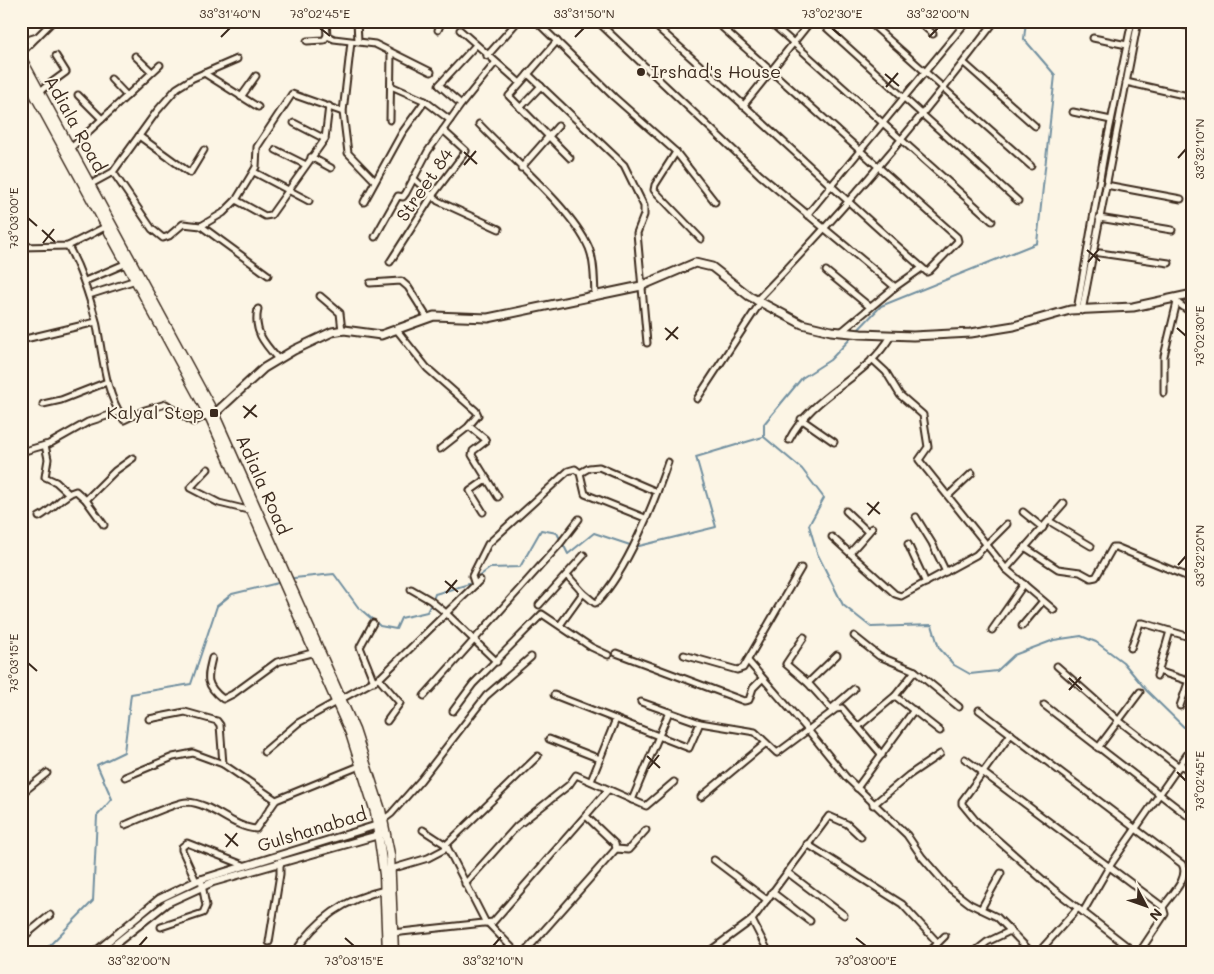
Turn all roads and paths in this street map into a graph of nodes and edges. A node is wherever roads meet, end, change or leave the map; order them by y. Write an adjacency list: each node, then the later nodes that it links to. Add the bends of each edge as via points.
1 (52, 21): 26 (street)
2 (326, 21): 27 (street)
3 (357, 21): 30 (street)
4 (442, 21): 23 (street)
5 (518, 21): 41 (street)
6 (597, 21): 118 (street)
7 (650, 21): 70 (street)
8 (715, 21): 48 (street)
9 (769, 21): 34 (street)
10 (811, 21): 34 (street)
11 (819, 21): 22 (street)
12 (830, 21): 22 (street)
13 (918, 21): 25 (street)
14 (967, 21): 49 (street)
15 (995, 21): 44 (street)
16 (1132, 21): 36 (street)
17 (1138, 21): 56 (street)
18 (1167, 21): 21 (street)
19 (539, 22): 31 (street)
20 (870, 22): 49 (street)
21 (1193, 26)
22 (826, 27): 64 (street)
23 (438, 30)
24 (460, 30): 35 (street)
25 (933, 34)
26 (39, 36): 32 (street); 37 (street)
27 (327, 36): 29 (street, via 324,40); 33 (street)
28 (1093, 38): 36 (street)
29 (306, 41)
30 (358, 41): 33 (street); 38 (street, via 375,44)
31 (558, 41): 53 (street); 94 (street)
32 (21, 42)
33 (351, 42): 73 (street)
34 (792, 42): 48 (street); 82 (street)
35 (476, 45): 41 (street); 68 (street, via 438,85)
36 (1127, 45): 79 (street)
37 (21, 53)
38 (391, 53): 51 (street); 58 (street)
39 (56, 56): 61 (street, via 66,72)
40 (136, 56): 50 (street)
41 (487, 56): 45 (street)
42 (21, 57): 61 (main road, Adiala Road)
43 (236, 59): 52 (street)
44 (964, 62): 60 (street); 84 (street)
45 (495, 63): 57 (street); 68 (street)
46 (160, 65): 50 (street)
47 (21, 70): 121 (main road, Adiala Road)
48 (771, 71): 70 (street); 93 (street)
49 (924, 71): 60 (street); 64 (street)
50 (152, 72): 63 (street)
51 (432, 72)
52 (204, 73): 66 (street); 86 (street, via 177,88)
53 (528, 74): 57 (street); 59 (street)
54 (256, 76): 66 (street)
55 (111, 79): 63 (street)
56 (1126, 82): 65 (street); 107 (street)
57 (520, 83): 72 (street, via 509,96)
58 (391, 86): 67 (street); 77 (street)
59 (541, 86): 72 (street); 140 (street, via 624,165 644,206 637,232)
60 (944, 88): 75 (street); 99 (street)
61 (40, 91): 90 (main road, Adiala Road)
62 (78, 95): 76 (street)
63 (127, 96): 76 (street)
64 (903, 96): 75 (street); 82 (street)
65 (1188, 96)
66 (241, 97): 71 (street)
67 (425, 101): 78 (street); 105 (street, via 402,133)
68 (461, 104): 78 (street)
69 (329, 106): 73 (street); 88 (street); 103 (street, via 295,95 289,97 256,147)
70 (743, 106): 108 (street)
71 (258, 107)
72 (520, 108): 87 (street)
73 (343, 112): 105 (street, via 348,153)
74 (1073, 112): 79 (street)
75 (922, 114): 89 (street); 116 (street)
76 (102, 119): 90 (street)
77 (390, 120)
78 (450, 120): 85 (street)
79 (1111, 120): 150 (street)
80 (294, 123): 88 (street)
81 (479, 124): 101 (street)
82 (882, 124): 89 (street); 93 (street)
83 (558, 126): 87 (street)
84 (1034, 126)
85 (444, 130): 104 (street); 110 (street, Street 84, via 466,151)
86 (139, 136): 91 (street, via 190,173); 102 (street)
87 (547, 137): 96 (street); 101 (street)
88 (325, 139): 95 (street)
89 (900, 140): 98 (street); 120 (street)
90 (71, 148): 106 (main road, Adiala Road)
91 (204, 150)
92 (276, 150): 97 (street)
93 (860, 150): 98 (street); 108 (street)
94 (676, 152): 115 (street); 127 (street, via 654,185 654,190)
95 (311, 157): 97 (street); 100 (street)
96 (570, 158)
97 (306, 165): 109 (street)
98 (878, 166): 117 (street); 134 (street, via 958,239 929,271)
99 (1030, 166)
100 (331, 168)
101 (521, 168): 142 (street, via 578,230 590,250)
102 (113, 172): 106 (street); 122 (street, via 152,229 163,238 183,224)
103 (254, 172): 109 (street); 112 (street)
104 (413, 178): 110 (street); 126 (street, via 404,195 397,197)
105 (375, 181): 114 (street)
106 (91, 184): 167 (main road, Adiala Road)
107 (1106, 186): 111 (street); 119 (street)
108 (830, 187): 117 (street); 118 (street)
109 (288, 191): 112 (street, via 268,216); 113 (street)
110 (432, 196): 123 (street); 131 (street, Street 84)
111 (1181, 199)
112 (236, 200): 122 (street, via 223,213)
113 (309, 201)
114 (364, 202)
115 (715, 202)
116 (1018, 202)
117 (848, 203): 124 (street); 134 (street)
118 (807, 215): 124 (street)
119 (1099, 218): 125 (street); 130 (street)
120 (992, 221)
121 (107, 226): 128 (street); 132 (main road, Adiala Road)
122 (201, 226): 136 (street)
123 (499, 228)
124 (825, 229): 141 (street); 147 (street)
125 (1172, 230)
126 (375, 237)
127 (700, 239)
128 (68, 246): 129 (street); 138 (street)
129 (21, 247)
130 (1093, 252): 133 (street); 150 (street)
131 (390, 262)
132 (127, 263): 137 (main road, Adiala Road); 138 (street)
133 (1169, 263)
134 (922, 268): 141 (street)
135 (826, 271): 148 (street)
136 (268, 275)
137 (136, 280): 144 (street); 167 (main road, Adiala Road)
138 (85, 281): 144 (street)
139 (370, 283): 152 (street, via 401,281)
140 (641, 286): 142 (main road); 147 (main road, via 685,266 701,263 712,267); 159 (street)
141 (895, 287): 148 (street)
142 (595, 294): 152 (main road, via 488,318)
143 (1193, 294): 146 (main road)
144 (89, 295): 153 (street)
145 (320, 296): 155 (street, via 340,314)
146 (1175, 301): 150 (main road); 151 (street); 163 (street, via 1164,356)
147 (758, 302): 156 (main road, via 802,324); 164 (street)
148 (870, 307): 156 (street)
149 (258, 309): 160 (street, via 258,332)
150 (1080, 310): 157 (main road, via 971,333)
151 (1193, 314)
152 (428, 317): 154 (main road)
153 (96, 322): 158 (street); 162 (street)
154 (396, 329): 155 (main road, via 381,335); 169 (street, via 427,368 476,412 478,415)
155 (342, 331): 160 (main road, via 332,332)
156 (843, 332): 157 (main road)
157 (891, 336): 161 (street)
158 (21, 340)
159 (647, 343)
160 (278, 358): 167 (main road)
161 (872, 359): 168 (street, via 816,403); 183 (street, via 886,372 900,395 923,415 928,447 918,460)
162 (107, 382): 165 (street); 166 (street)
163 (1164, 393)
164 (697, 399)
165 (43, 404)
166 (119, 412): 167 (street, via 127,420 144,410 166,404 193,422); 172 (street, via 88,422)
167 (211, 416): 188 (main road, Adiala Road); 232 (main road, Adiala Road)
168 (801, 419): 170 (street); 171 (street)
169 (470, 426): 173 (street); 180 (street, via 486,441 472,453)
170 (789, 440)
171 (834, 442)
172 (45, 445): 174 (street); 182 (street, via 48,459 45,476)
173 (440, 449)
174 (21, 452)
175 (133, 458): 185 (street)
176 (668, 462): 181 (street)
177 (208, 469): 188 (street, via 190,488 219,503)
178 (580, 473): 181 (street, via 599,467); 193 (street, via 585,494); 213 (street, via 575,469 568,471 488,544 472,576)
179 (972, 473): 183 (street)
180 (487, 480): 184 (street); 189 (street, via 470,491)
181 (657, 492): 193 (street)
182 (68, 493): 185 (street, via 76,491); 191 (street, via 54,508)
183 (948, 496): 201 (street)
184 (498, 498)
185 (86, 500): 197 (street)
186 (1064, 502): 195 (street)
187 (846, 510): 204 (street, via 870,530)
188 (252, 512): 232 (main road, Adiala Road)
189 (482, 512)
190 (1023, 512): 198 (street)
191 (39, 517)
192 (916, 517): 208 (street)
193 (645, 518): 216 (street, via 618,572 600,598 595,603)
194 (579, 519): 230 (street)
195 (1049, 520): 198 (street); 202 (street)
196 (1007, 524): 201 (street)
197 (104, 525)
198 (1043, 528): 203 (street)
199 (832, 537): 204 (street)
200 (908, 544): 212 (street)
201 (986, 545): 207 (street); 208 (street, via 976,555)
202 (1091, 546)
203 (1026, 548): 207 (street); 210 (street, via 1058,569 1080,572 1091,578 1096,577 1116,547)
204 (850, 553): 212 (street, via 895,594 901,596)
205 (584, 554): 209 (street)
206 (801, 568): 239 (street)
207 (1006, 569): 214 (street)
208 (946, 572): 212 (street)
209 (567, 575): 216 (street); 218 (street)
210 (1193, 579)
211 (480, 580): 213 (street)
212 (926, 583)
213 (475, 584): 220 (street)
214 (1024, 584): 217 (street); 224 (street)
215 (411, 589): 220 (street)
216 (583, 593): 222 (street)
217 (1043, 601): 219 (street); 223 (street)
218 (539, 605)
219 (1054, 610)
220 (446, 613): 230 (street); 245 (street)
221 (373, 623): 245 (street, via 360,647)
222 (560, 626): 234 (street); 240 (street, via 539,615)
223 (1022, 626)
224 (992, 630)
225 (1170, 631): 229 (street); 231 (street, via 1140,623); 246 (street, via 1158,673)
226 (1193, 631): 229 (street)
227 (854, 636): 243 (street, via 879,656)
228 (804, 638): 247 (street, via 786,664)
229 (1192, 638)
230 (472, 639): 240 (street); 251 (street)
231 (1131, 648)
232 (318, 652): 238 (street, via 277,662 223,699 213,691 207,678); 253 (main road, Adiala Road)
233 (616, 653): 244 (street, via 744,701 749,700 753,688)
234 (608, 655)
235 (684, 655): 239 (street, via 737,670)
236 (837, 655): 247 (street)
237 (530, 657): 302 (street, via 486,696 421,780)
238 (212, 658)
239 (748, 661): 244 (street)
240 (497, 662): 261 (street)
241 (1056, 666): 265 (street)
242 (1193, 668): 246 (street)
243 (915, 671): 252 (street); 257 (street)
244 (762, 679): 269 (street)
245 (376, 680): 253 (street); 266 (street, via 400,703)
246 (1188, 681): 256 (street)
247 (808, 683): 258 (street)
248 (854, 689): 258 (street)
249 (1140, 692): 265 (street)
250 (554, 695): 264 (street)
251 (424, 696)
252 (895, 696): 259 (street); 268 (street)
253 (339, 699): 277 (street, via 298,723); 284 (main road, Adiala Road)
254 (641, 702): 262 (street)
255 (1044, 705): 276 (street)
256 (1180, 706)
257 (959, 708)
258 (832, 710): 268 (street, via 842,708); 269 (street)
259 (914, 710): 270 (street); 278 (street)
260 (979, 710): 271 (street)
261 (453, 711)
262 (668, 712): 267 (street); 272 (street)
263 (149, 719): 283 (street, via 186,712 217,721)
264 (616, 719): 272 (street); 281 (street)
265 (1118, 720): 276 (street); 285 (street)
266 (387, 721)
267 (700, 723): 272 (street, via 689,748); 274 (street, via 755,732)
268 (858, 726): 278 (street)
269 (808, 730): 274 (street, via 780,752 775,752); 292 (street)
270 (940, 731)
271 (1011, 734): 287 (street); 304 (street)
272 (659, 735): 298 (street)
273 (549, 739): 281 (street)
274 (766, 742): 296 (street)
275 (1192, 747): 285 (street)
276 (1098, 748): 295 (street)
277 (264, 752)
278 (882, 754): 292 (street)
279 (940, 754): 299 (street)
280 (538, 756): 310 (street)
281 (600, 759): 290 (street)
282 (965, 759): 287 (street)
283 (223, 764): 289 (street, via 193,753 173,757); 297 (street)
284 (364, 764): 297 (street); 302 (main road, Adiala Road); 302 (main road, Adiala Road, via 375,812)
285 (1180, 766): 288 (street); 295 (street)
286 (47, 773): 294 (street)
287 (983, 773): 315 (street); 327 (street, via 962,804 976,821)
288 (1193, 774)
289 (125, 777)
290 (591, 781): 293 (street); 320 (street, via 576,775 569,785 517,826)
291 (674, 782): 298 (street, via 646,806)
292 (857, 788): 299 (street)
293 (608, 790): 298 (street); 300 (street)
294 (21, 794)
295 (1160, 794): 301 (street); 304 (street)
296 (702, 797)
297 (276, 800): 303 (street, via 256,829 246,828 197,804 185,802)
298 (632, 800)
299 (873, 805): 326 (street, via 907,835 949,888)
300 (586, 816): 311 (street); 332 (street, via 493,922)
301 (1193, 820)
302 (381, 823): 307 (main road, Adiala Road); 312 (street, Gulshanabad)
303 (125, 825)
304 (1136, 828): 315 (street); 325 (street, via 1186,870)
305 (423, 830): 310 (street)
306 (646, 830): 311 (street, via 628,850)
307 (382, 834): 312 (street, Gulshanabad); 316 (main road, Adiala Road); 322 (main road)
308 (861, 838): 309 (street, via 847,824 829,816)
309 (807, 844): 317 (street); 340 (street, via 902,904)
310 (446, 846): 316 (street, via 428,858); 320 (street)
311 (616, 848): 347 (street)
312 (279, 859): 314 (street, Gulshanabad); 321 (street, Gulshanabad); 339 (street)
313 (714, 860): 324 (street)
314 (246, 866): 319 (street, Gulshanabad); 319 (street, via 187,843 182,850)
315 (1109, 867): 325 (street); 327 (street)
316 (391, 869): 335 (main road, Adiala Road)
317 (787, 872): 323 (street); 329 (street)
318 (1001, 873): 326 (street)
319 (198, 880): 321 (street); 341 (street, Gulshanabad, via 159,899)
320 (466, 884): 332 (street)
321 (203, 886): 333 (street, via 206,906 203,912); 342 (street, Gulshanabad, via 167,903)
322 (384, 890): 335 (main road); 343 (street, via 362,895 327,915 308,931)
323 (772, 892): 324 (street); 331 (street)
324 (767, 900): 330 (street)
325 (1163, 907): 354 (street, via 1165,914)
326 (981, 910): 334 (street, via 997,917)
327 (1080, 910): 353 (street); 354 (street)
328 (50, 914): 338 (street)
329 (844, 915)
330 (752, 920): 348 (street); 349 (street)
331 (810, 921)
332 (487, 923): 335 (street); 346 (street)
333 (161, 927)
334 (1010, 931): 351 (street); 352 (street)
335 (390, 933): 344 (main road); 345 (main road, Adiala Road)
336 (945, 936): 340 (street)
337 (1193, 936): 355 (street)
338 (21, 939)
339 (269, 942)
340 (938, 943): 350 (street)
341 (94, 953)
342 (104, 953)
343 (294, 953)
344 (387, 953)
345 (394, 953)
346 (517, 953)
347 (524, 953)
348 (707, 953)
349 (770, 953)
350 (928, 953)
351 (973, 953)
352 (1032, 953)
353 (1038, 953)
354 (1137, 953)
355 (1187, 953)

